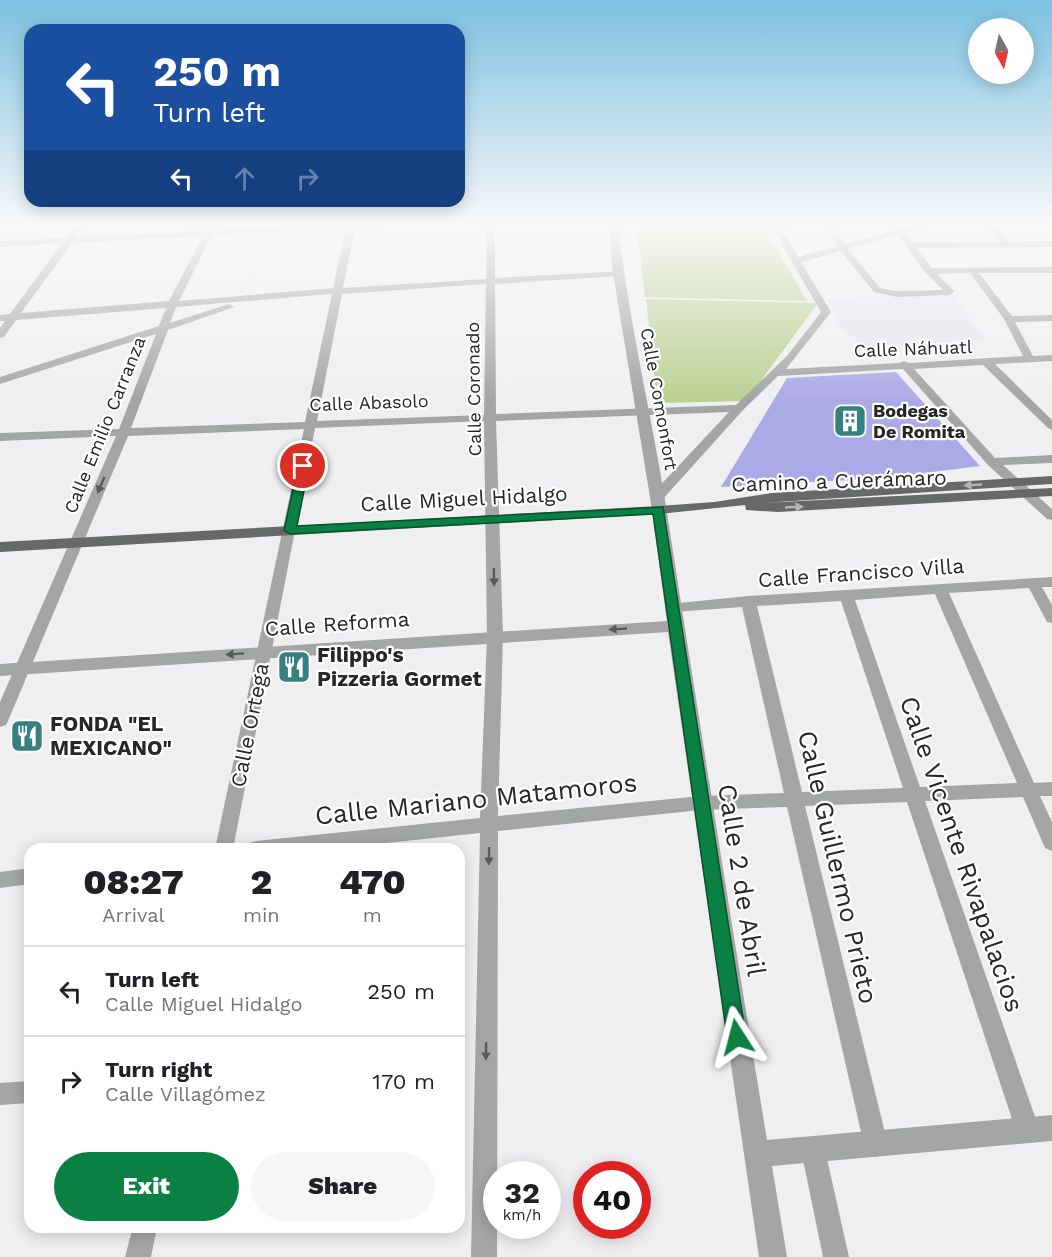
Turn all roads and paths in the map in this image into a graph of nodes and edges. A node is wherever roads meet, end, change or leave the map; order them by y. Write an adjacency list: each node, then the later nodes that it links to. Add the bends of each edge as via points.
1 (36, 283): 14 (street)
2 (183, 283): 13 (street, Calle Emilio Carranza)
3 (338, 283): 11 (street, Calle Ortega)
4 (464, 283): 11 (street)
5 (489, 283): 30 (street, Calle Coronado)
6 (620, 283): 29 (street, Calle Comonfort)
7 (809, 283): 20 (street, via 826,312)
8 (871, 283): 9 (street, via 885,293 947,293)
9 (940, 283)
10 (982, 283): 17 (street)
11 (336, 291): 12 (street); 31 (street, Calle Ortega)
12 (258, 299): 13 (street); 18 (street)
13 (172, 305): 14 (street); 18 (street, Calle Emilio Carranza)
14 (11, 317): 15 (street); 19 (street)
15 (0, 318)
16 (1052, 318): 17 (street)
17 (1009, 319): 22 (street)
18 (164, 326): 27 (street); 33 (street, Calle Emilio Carranza)
19 (0, 335)
20 (791, 358): 25 (street); 26 (street)
21 (1052, 358): 22 (street, Calle Náhuatl)
22 (1030, 360): 24 (street, Calle Náhuatl)
23 (904, 364): 24 (street, Calle Náhuatl); 25 (street, Calle Náhuatl); 36 (street)
24 (988, 364): 32 (street)
25 (809, 370): 26 (street, Calle Náhuatl)
26 (775, 373): 28 (street)
27 (0, 381)
28 (739, 408): 29 (street, Calle Abasolo); 41 (street)
29 (643, 411): 30 (street, Calle Abasolo); 41 (street, Calle Comonfort)
30 (490, 417): 31 (street, Calle Abasolo); 44 (street, Calle Coronado)
31 (312, 423): 33 (street, Calle Abasolo); 45 (street, Calle Ortega)
32 (1052, 426)
33 (124, 431): 34 (street, Calle Abasolo); 46 (street, Calle Emilio Carranza, one-way to 46)
34 (0, 437)
35 (1052, 459): 36 (street)
36 (992, 462): 38 (street)
37 (1052, 480): 38 (main road, Camino a Cuerámaro)
38 (1013, 482): 40 (street); 42 (main road, Camino a Cuerámaro, one-way to 42, via 772,497)
39 (1052, 492): 40 (main road, Camino a Cuerámaro)
40 (1028, 493): 42 (main road, Camino a Cuerámaro, one-way to 40, via 778,508); 43 (street)
41 (658, 503): 42 (main road, Calle Miguel Hidalgo); 44 (main road, Calle Miguel Hidalgo); 53 (street, Calle 2 de Abril)
42 (714, 506)
43 (1052, 516)
44 (492, 519): 45 (main road, Calle Miguel Hidalgo); 55 (street, Calle Coronado, one-way to 55)
45 (290, 530): 46 (main road, Calle Miguel Hidalgo); 56 (street, Calle Ortega)
46 (76, 543): 47 (main road, Calle Miguel Hidalgo); 57 (street, Calle Emilio Carranza)
47 (0, 547)
48 (1052, 582): 49 (street, Calle Francisco Villa)
49 (1033, 583): 50 (street, Calle Francisco Villa); 54 (street)
50 (940, 589): 51 (street, Calle Francisco Villa); 60 (street)
51 (846, 595): 52 (street, Calle Francisco Villa); 62 (street, Calle Vicente Rivapalacios)
52 (748, 601): 53 (street, Calle Francisco Villa); 63 (street, Calle Guillermo Prieto)
53 (675, 616): 55 (street, Calle Reforma, one-way to 55); 64 (street, Calle 2 de Abril)
54 (1052, 618)
55 (495, 636): 56 (street, Calle Reforma); 65 (street, Calle Coronado)
56 (264, 652): 57 (street, Calle Reforma, one-way to 57); 66 (street, Calle Ortega)
57 (21, 668): 58 (street, Calle Reforma); 59 (street, Calle Emilio Carranza)
58 (0, 670)
59 (0, 721)
60 (1028, 789): 61 (street, Calle Mariano Matamoros); 62 (street, Calle Mariano Matamoros); 68 (street)
61 (1052, 789)
62 (913, 793): 63 (street, Calle Mariano Matamoros); 73 (street, Calle Vicente Rivapalacios)
63 (793, 798): 64 (street, Calle Mariano Matamoros); 74 (street, Calle Guillermo Prieto)
64 (701, 803): 65 (street, Calle Mariano Matamoros); 76 (street, Calle 2 de Abril)
65 (489, 824): 67 (street, Calle Mariano Matamoros); 79 (street, Calle Coronado, one-way to 79)
66 (225, 843)
67 (312, 843)
68 (1052, 843)
69 (24, 877): 70 (street)
70 (0, 880)
71 (24, 1092): 72 (street)
72 (0, 1094)
73 (1040, 1129): 74 (street)
74 (876, 1146): 75 (street)
75 (813, 1150): 76 (street); 81 (street)
76 (754, 1154): 80 (street, Calle 2 de Abril)
77 (144, 1233): 78 (street)
78 (138, 1257)
79 (484, 1257)
80 (773, 1257)
81 (836, 1257)

